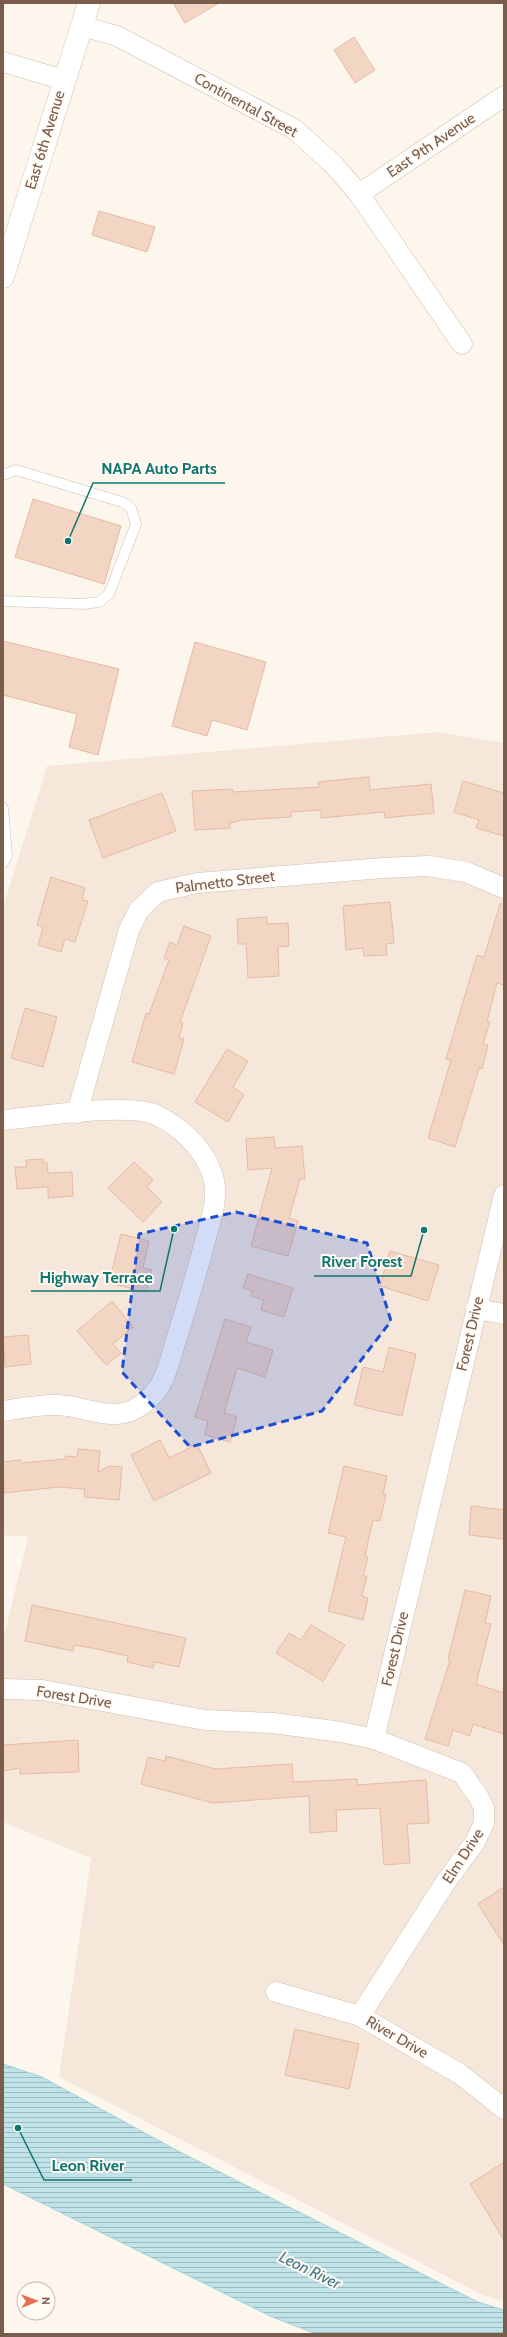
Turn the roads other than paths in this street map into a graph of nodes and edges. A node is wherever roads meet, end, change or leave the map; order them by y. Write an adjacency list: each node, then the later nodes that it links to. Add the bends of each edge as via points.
1 (90, 3): 2 (main road, East 6th Avenue)
2 (82, 26): 4 (main road, East 6th Avenue); 6 (street, Continental Street, via 117,36 294,129 333,164)
3 (3, 62): 4 (street)
4 (64, 80): 7 (main road, East 6th Avenue)
5 (504, 96): 6 (street, East 9th Avenue)
6 (359, 194): 8 (street, Continental Street)
7 (3, 277)
8 (462, 344)
9 (3, 476): 10 (lane, via 16,470 122,502 131,508 136,524 109,594 99,602 84,604)
10 (3, 601)
11 (3, 808): 12 (lane, via 7,856)
12 (3, 863)
13 (504, 888): 14 (street, Palmetto Street, via 466,872 428,866 258,877 197,883 158,892 139,910 129,930)
14 (76, 1113): 15 (street); 19 (street, via 134,1110 154,1115 173,1125 195,1145 210,1171 215,1188 214,1207 192,1289 161,1383 151,1398 134,1410 115,1414 60,1405)
15 (3, 1120)
16 (504, 1195): 17 (street, Forest Drive)
17 (476, 1309): 18 (street); 21 (street, Forest Drive)
18 (504, 1314)
19 (3, 1411)
20 (3, 1689): 21 (street, Forest Drive, via 42,1690 205,1720 273,1722)
21 (374, 1739): 23 (street, Elm Drive, via 462,1773 484,1808 484,1823 475,1842 445,1883)
22 (276, 1992): 23 (street, River Drive)
23 (360, 2016): 24 (street, River Drive, via 460,2074)
24 (504, 2109)

